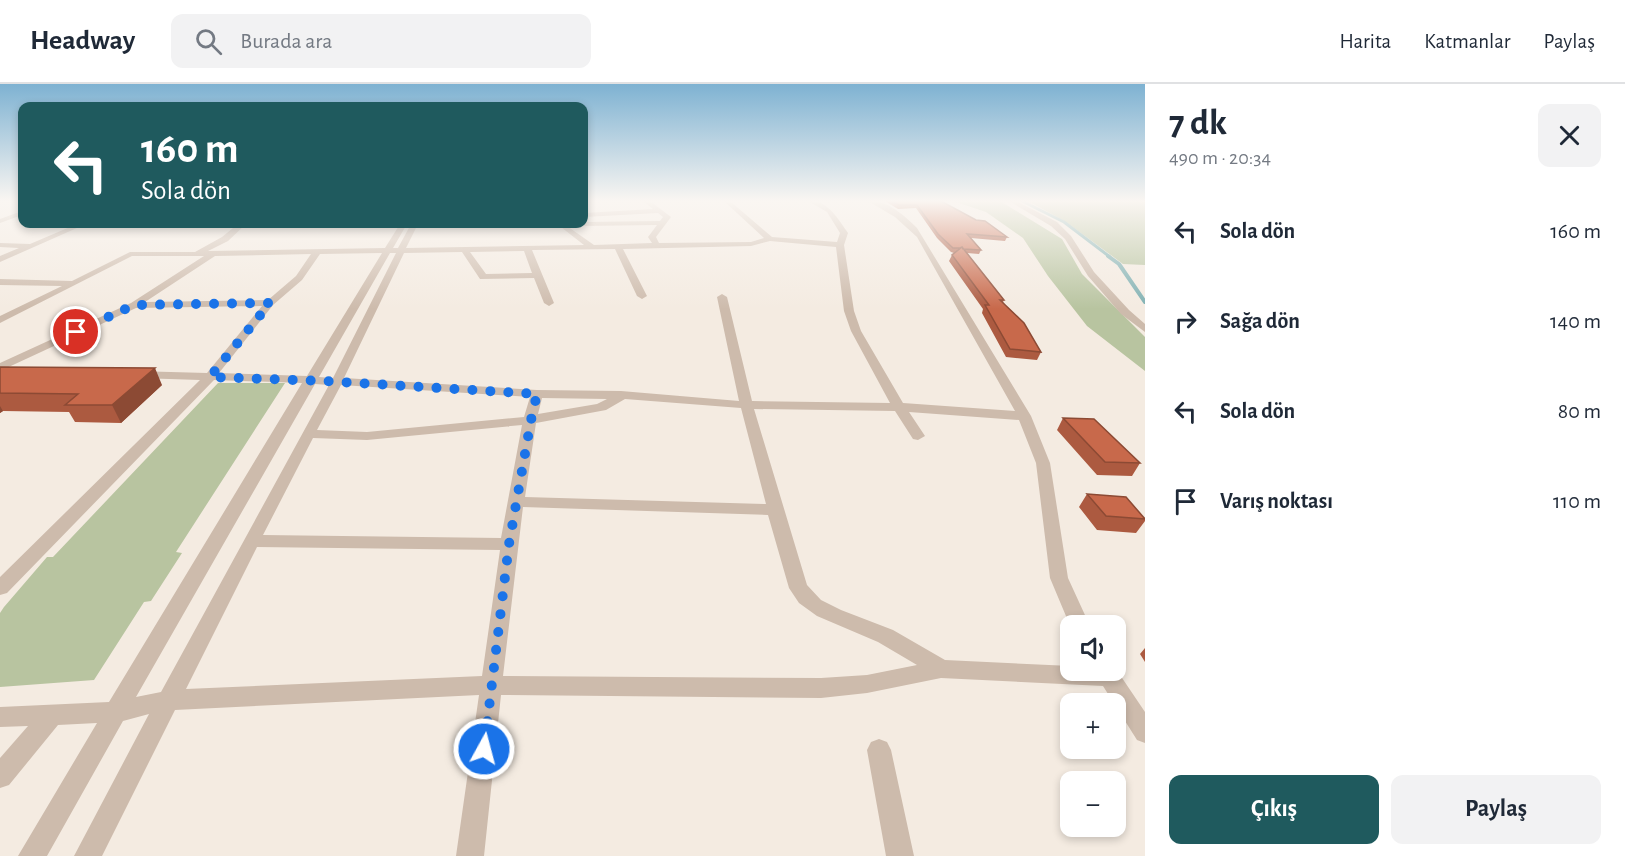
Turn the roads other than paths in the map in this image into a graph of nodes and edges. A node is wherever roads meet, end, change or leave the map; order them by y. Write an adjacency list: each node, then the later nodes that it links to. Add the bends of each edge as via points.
1 (52, 237): 13 (street)
2 (227, 237): 21 (street)
3 (398, 237): 18 (street)
4 (403, 237): 18 (street)
5 (577, 237): 15 (street)
6 (652, 237): 14 (street)
7 (844, 237): 12 (street)
8 (921, 237): 44 (street)
9 (1067, 237): 33 (street, via 1091,274)
10 (770, 239): 12 (street); 14 (street, via 751,244)
11 (0, 245): 13 (street)
12 (840, 245): 43 (street, via 849,311 856,331)
13 (32, 246): 23 (street)
14 (657, 246): 16 (street)
15 (592, 248): 16 (street); 17 (street)
16 (619, 248): 27 (street)
17 (528, 249): 19 (street); 24 (street)
18 (393, 250): 19 (street); 20 (street); 38 (street); 39 (street)
19 (465, 250): 24 (street, via 483,277)
20 (317, 252): 22 (street); 29 (street, via 299,278)
21 (197, 254): 22 (street); 26 (street, via 130,254)
22 (213, 254): 31 (street)
23 (0, 259)
24 (537, 275): 30 (street)
25 (0, 282): 26 (street)
26 (74, 284): 32 (street)
27 (642, 296)
28 (722, 297): 42 (street)
29 (270, 303): 31 (street); 37 (street)
30 (549, 303)
31 (134, 305): 34 (street)
32 (0, 320)
33 (1145, 329)
34 (0, 368): 35 (street)
35 (22, 371)
36 (126, 374): 37 (street)
37 (210, 377): 38 (street); 52 (street)
38 (312, 380): 39 (street); 59 (street)
39 (337, 381): 40 (street); 46 (street)
40 (537, 394): 41 (street); 45 (street)
41 (621, 396): 42 (street); 45 (street, via 601,407)
42 (747, 405): 43 (street); 49 (street)
43 (899, 407): 44 (street); 47 (street)
44 (1024, 416): 53 (street, via 1043,463 1059,578)
45 (531, 420): 46 (street, via 367,436); 48 (street)
46 (308, 434): 50 (street)
47 (918, 436)
48 (517, 502): 49 (street); 51 (street)
49 (775, 509): 54 (street, via 804,598 827,614 905,646)
50 (250, 541): 51 (street); 58 (street)
51 (509, 544): 57 (street)
52 (0, 588)
53 (1075, 615)
54 (941, 669): 55 (street); 57 (street, via 867,684 821,688)
55 (1060, 673)
56 (1112, 681): 62 (street)
57 (492, 685): 58 (street); 67 (street)
58 (169, 700): 59 (street); 66 (street)
59 (116, 712): 60 (street); 65 (street)
60 (52, 715): 61 (street); 64 (street)
61 (0, 717)
62 (1145, 732)
63 (879, 750): 68 (street)
64 (0, 776)
65 (32, 856)
66 (88, 856)
67 (470, 856)
68 (900, 856)

